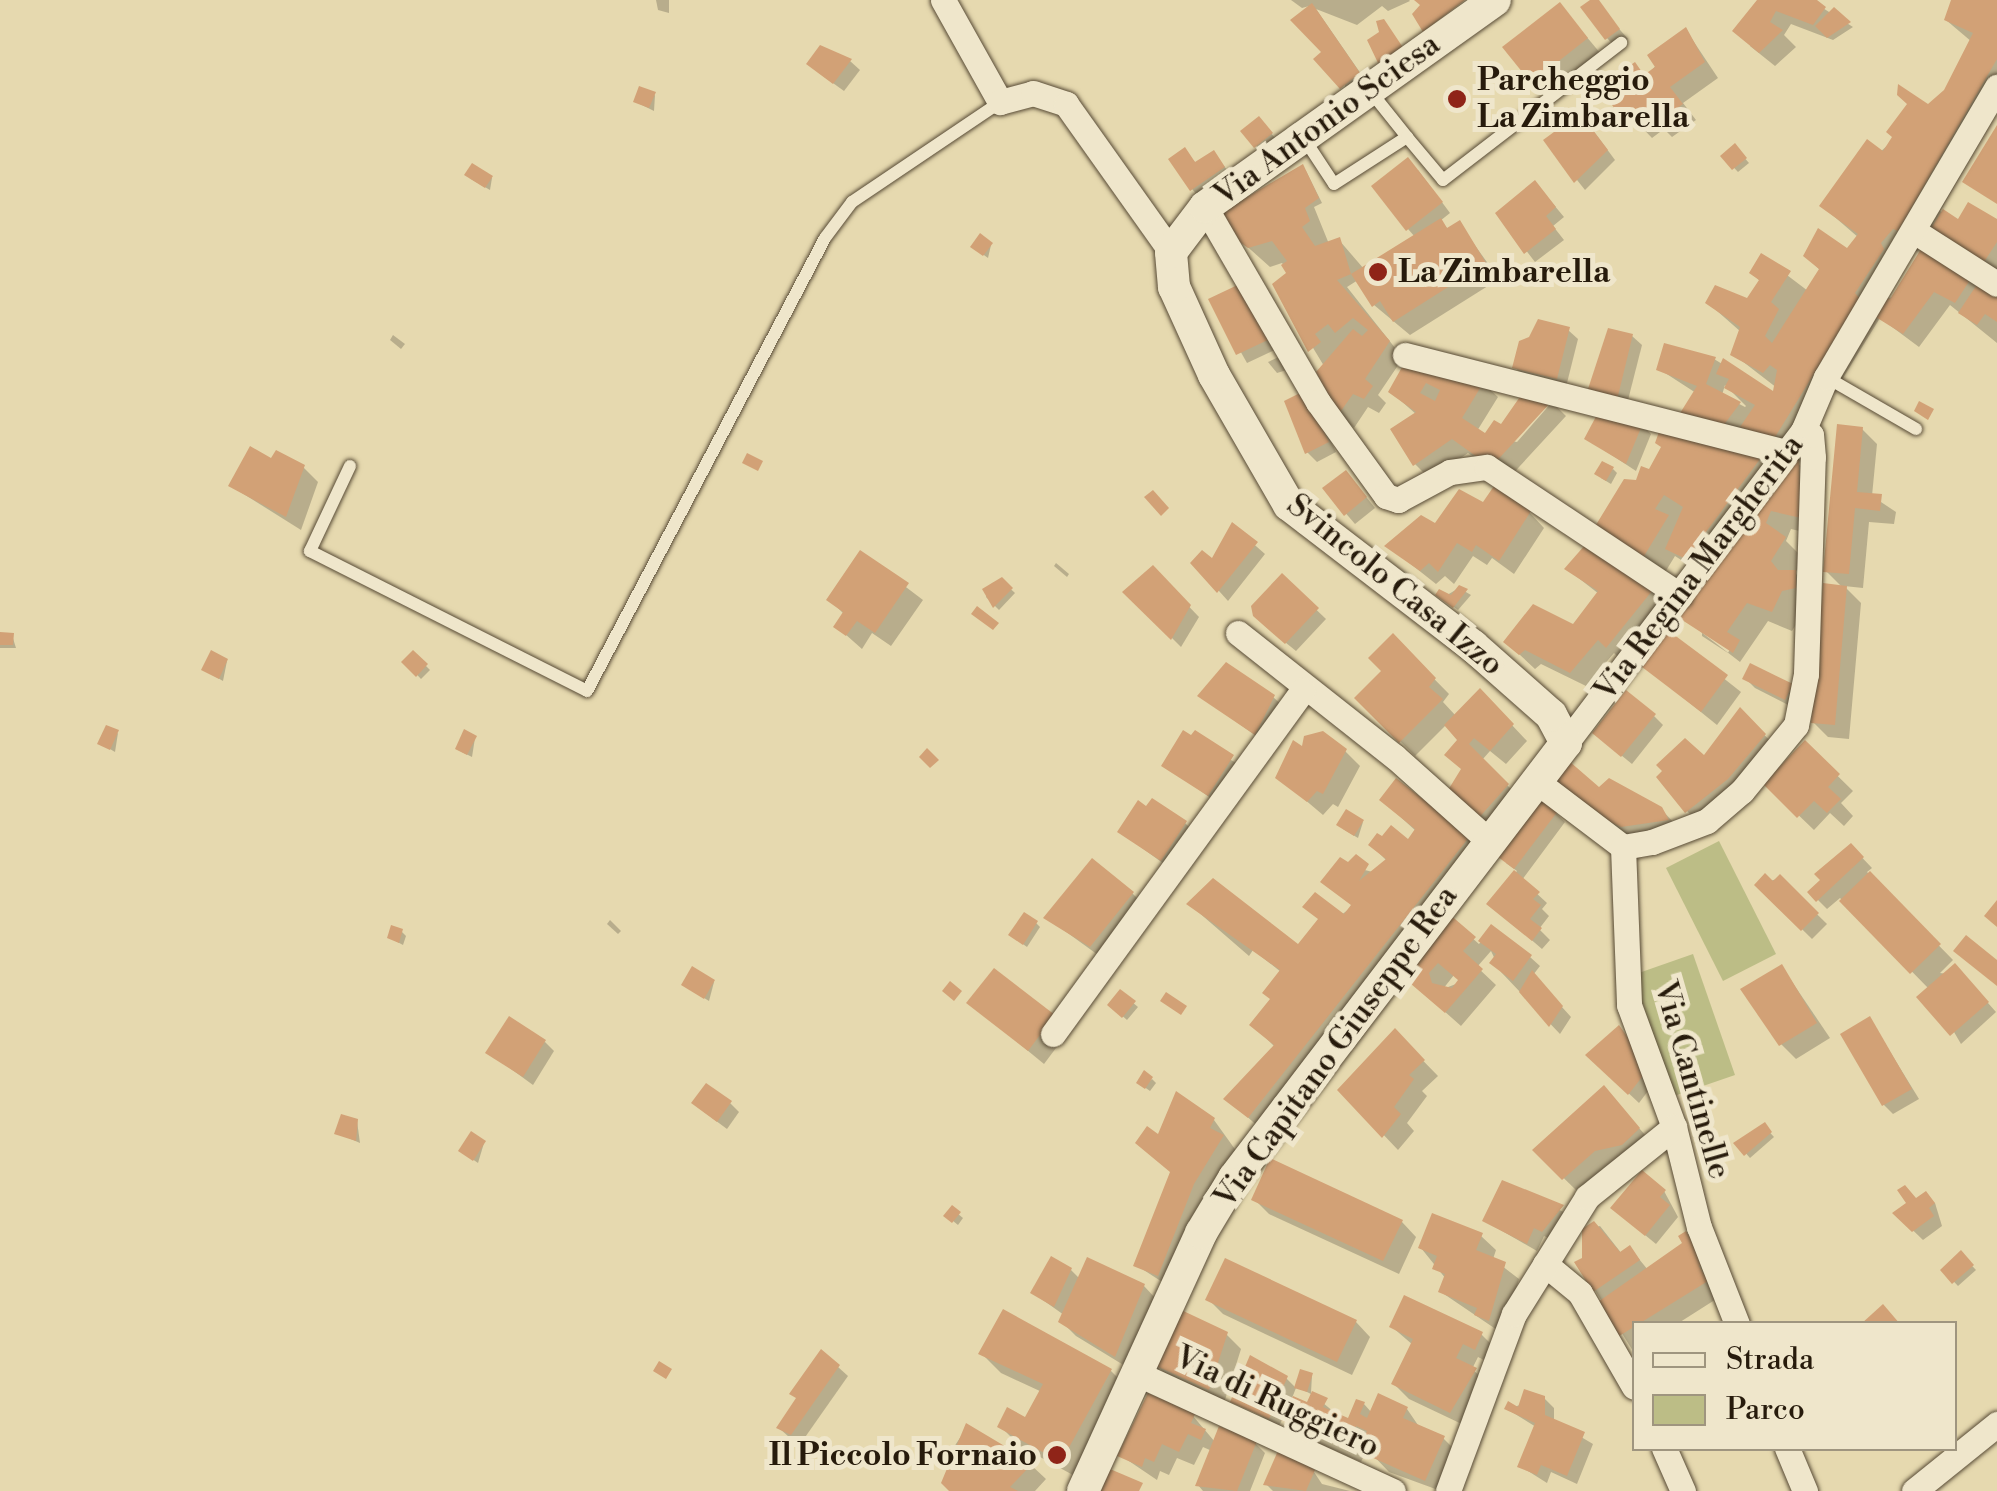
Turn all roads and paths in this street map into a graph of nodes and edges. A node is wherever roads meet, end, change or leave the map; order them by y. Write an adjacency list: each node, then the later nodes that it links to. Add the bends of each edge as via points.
1 (943, 0): 6 (street)
2 (1495, 0): 4 (street, Via Antonio Sciesa)
3 (1621, 43): 9 (lane, via 1444,180)
4 (1367, 87): 8 (street, Via Antonio Sciesa); 9 (lane)
5 (1997, 87): 7 (street, Via Regina Margherita)
6 (1000, 102): 12 (street, via 1034,93 1066,104); 19 (lane, via 852,202 825,238 587,692 310,551)
7 (1990, 117): 11 (street, Via Regina Margherita)
8 (1302, 135): 9 (lane, via 1334,184); 10 (street, Via Antonio Sciesa)
9 (1407, 136)
10 (1206, 207): 12 (street, Via Antonio Sciesa); 20 (street, via 1318,402 1386,496 1398,500 1450,472 1487,467)
11 (1914, 231): 13 (street); 15 (street, Via Regina Margherita)
12 (1170, 252): 23 (street, Svincolo Casa Izzo, via 1174,287 1214,374 1289,505 1473,646 1551,715)
13 (1997, 284)
14 (1405, 356): 18 (street)
15 (1826, 378): 16 (lane); 17 (street, Via Regina Margherita)
16 (1916, 429)
17 (1803, 431): 18 (street, Via Regina Margherita); 26 (street, via 1811,435 1812,457 1806,674 1796,725 1707,821)
18 (1782, 450): 20 (street, Via Regina Margherita)
19 (350, 466)
20 (1680, 595): 23 (street, Via Regina Margherita)
21 (1238, 633): 22 (street)
22 (1303, 690): 25 (street, via 1394,756); 27 (street)
23 (1566, 743): 24 (street, Via Regina Margherita)
24 (1536, 781): 25 (street, Via Capitano Giuseppe Rea); 26 (street)
25 (1488, 842): 31 (street, Via Capitano Giuseppe Rea, via 1234,1178)
26 (1623, 847): 28 (street, Via Cantinelle, via 1629,1004)
27 (1053, 1034)
28 (1674, 1128): 29 (street, via 1587,1198); 30 (street, Via Cantinelle, via 1699,1228)
29 (1546, 1264): 32 (street, via 1580,1294); 38 (street, via 1514,1314)
30 (1736, 1321)
31 (1134, 1372): 36 (street, Via Capitano Giuseppe Rea); 37 (street, Via di Ruggiero)
32 (1632, 1385)
33 (1997, 1424): 41 (street)
34 (1665, 1451): 39 (street)
35 (1788, 1451): 40 (street)
36 (1083, 1491)
37 (1393, 1491)
38 (1448, 1491)
39 (1683, 1491)
40 (1805, 1491)
41 (1914, 1491)

